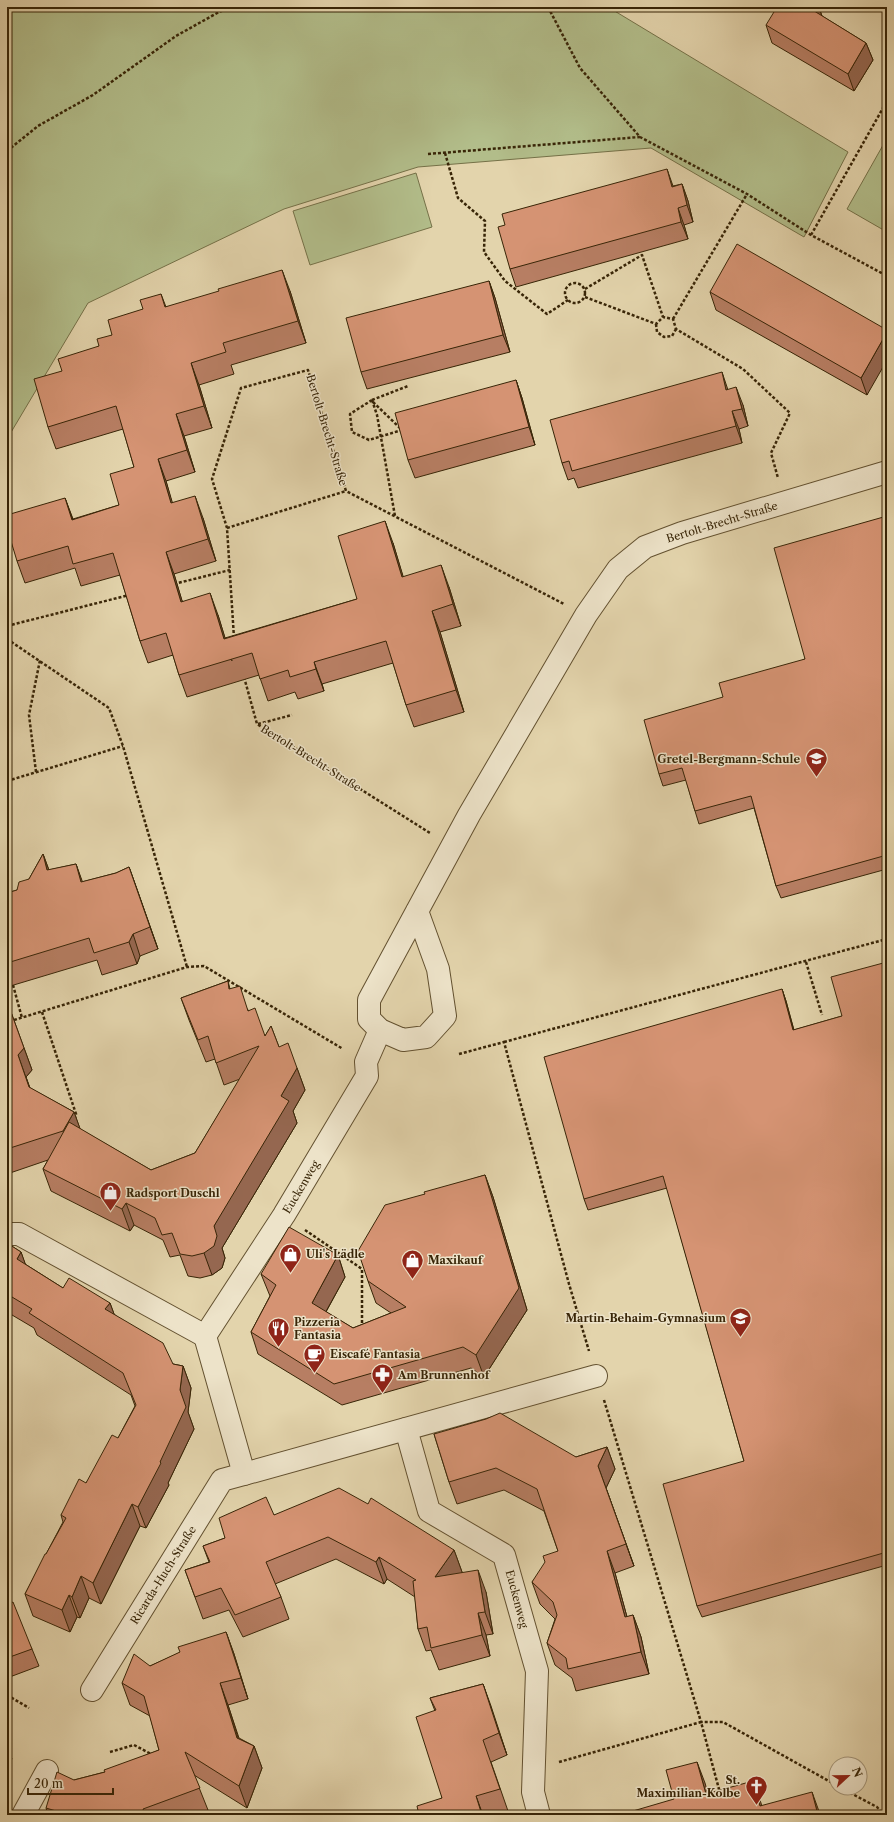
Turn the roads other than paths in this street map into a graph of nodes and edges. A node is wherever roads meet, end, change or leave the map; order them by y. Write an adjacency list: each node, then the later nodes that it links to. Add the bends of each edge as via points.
1 (887, 472): 2 (street, Bertolt-Brecht-Straße, via 682,533 645,547 618,569 586,615)
2 (417, 911): 3 (street, Bertolt-Brecht-Straße, via 369,1000 369,1019); 3 (street, via 438,969 445,1016 426,1038 403,1040)
3 (380, 1030): 5 (street, Euckenweg, via 366,1062 367,1076 284,1215)
4 (7, 1234): 5 (street, via 19,1234)
5 (205, 1336): 8 (street)
6 (596, 1376): 7 (street)
7 (406, 1429): 8 (street); 12 (street, Euckenweg, via 428,1511 504,1555 537,1672 533,1792)
8 (244, 1474): 9 (street, Ricarda-Huch-Straße, via 222,1480)
9 (92, 1690)
10 (47, 1771): 11 (street)
11 (23, 1815)
12 (539, 1815)

